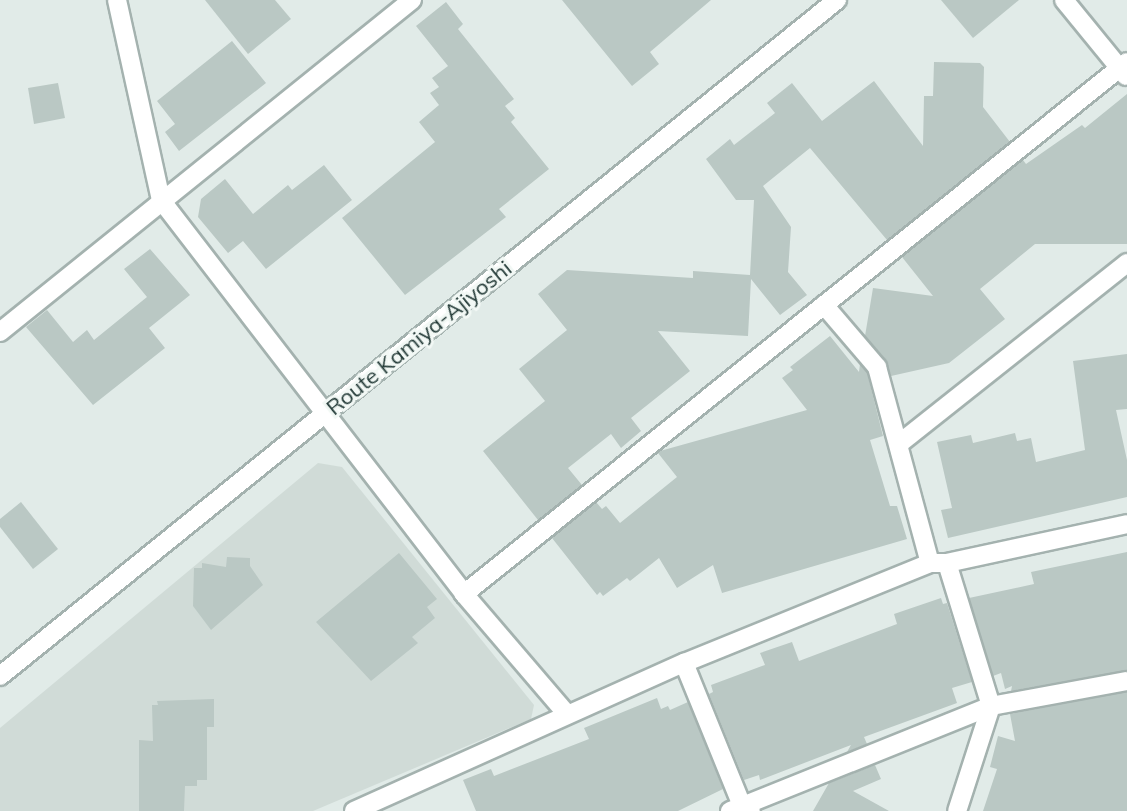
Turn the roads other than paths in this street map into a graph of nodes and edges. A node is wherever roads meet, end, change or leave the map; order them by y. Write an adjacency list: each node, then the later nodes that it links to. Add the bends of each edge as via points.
1 (117, 0): 6 (street)
2 (412, 0): 6 (street)
3 (837, 0): 10 (street, Route Kamiya-Ajiyoshi)
4 (1064, 0): 5 (street)
5 (1125, 69): 8 (street)
6 (161, 200): 9 (street); 10 (street)
7 (1127, 263): 11 (street)
8 (824, 305): 11 (street, via 877,367); 14 (street)
9 (0, 332)
10 (327, 412): 14 (street); 16 (street, Route Kamiya-Ajiyoshi)
11 (900, 443): 13 (street)
12 (1127, 524): 13 (street)
13 (938, 563): 15 (street); 18 (street)
14 (464, 594): 19 (street)
15 (684, 663): 19 (street); 20 (street)
16 (0, 676)
17 (1127, 681): 18 (street)
18 (990, 706): 20 (street); 22 (street)
19 (567, 714): 21 (street)
20 (741, 809)
21 (354, 811)
22 (957, 811)

